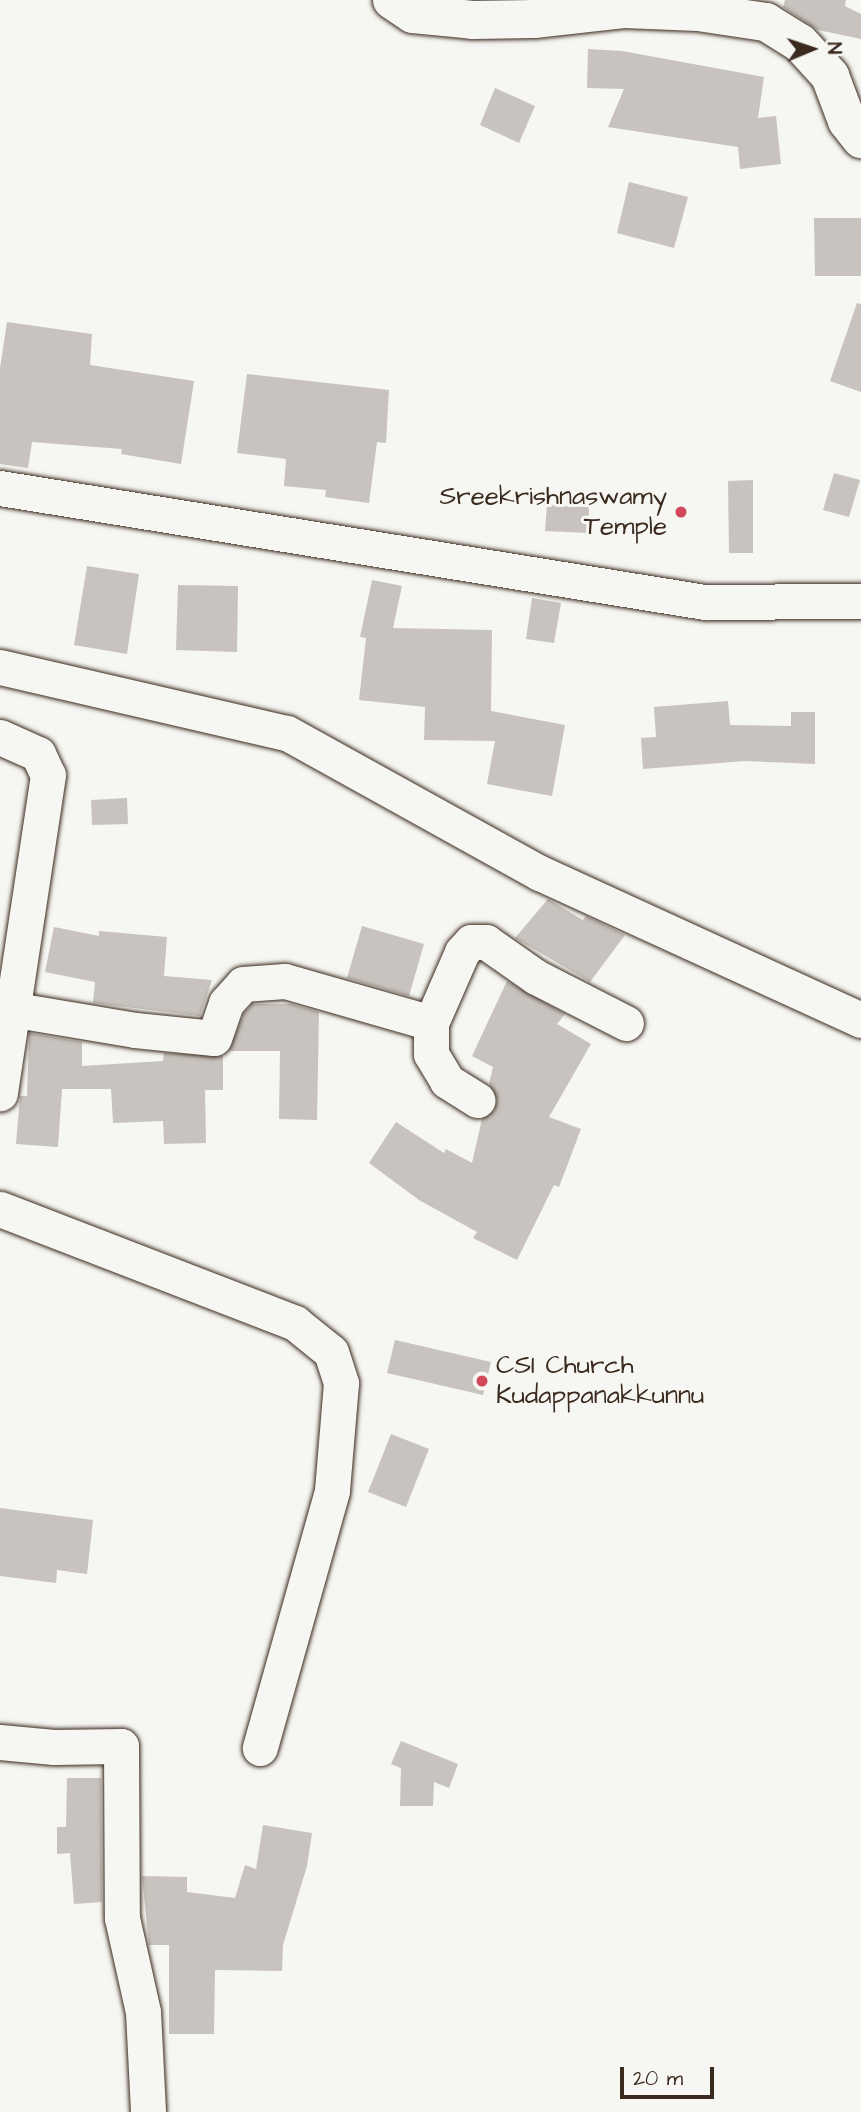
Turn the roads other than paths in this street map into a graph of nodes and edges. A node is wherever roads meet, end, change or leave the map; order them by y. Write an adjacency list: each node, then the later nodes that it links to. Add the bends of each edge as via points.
1 (392, 0): 2 (main road, via 413,14 473,19 534,19)
2 (625, 4): 3 (main road, via 766,22 800,43 830,76 847,121)
3 (861, 139)
4 (0, 488): 5 (street, via 705,602)
5 (861, 601)
6 (0, 667): 9 (street, via 286,733 540,873)
7 (0, 737): 8 (street, via 38,754 48,775)
8 (10, 1009): 10 (street, via 214,1038 226,1003 243,984 285,981); 12 (street)
9 (861, 1020)
10 (431, 1023): 11 (street, via 471,942 486,942 536,977); 13 (street, via 431,1055 447,1081)
11 (626, 1023)
12 (0, 1093)
13 (477, 1100)
14 (0, 1209): 16 (street, via 295,1323 331,1352 341,1383 332,1491)
15 (0, 1742): 17 (street, via 121,1746 122,1918 143,2012)
16 (260, 1748)
17 (148, 2112)

